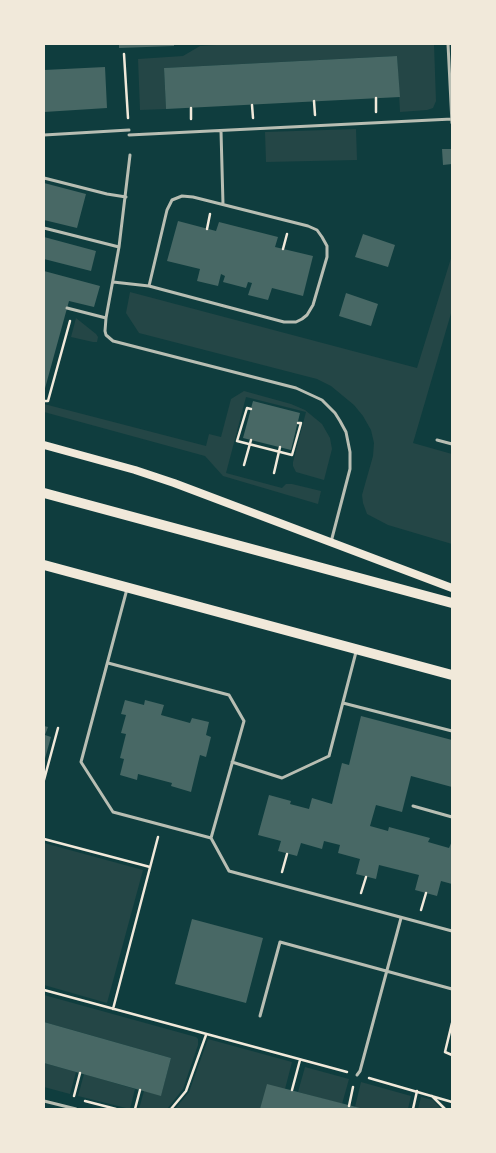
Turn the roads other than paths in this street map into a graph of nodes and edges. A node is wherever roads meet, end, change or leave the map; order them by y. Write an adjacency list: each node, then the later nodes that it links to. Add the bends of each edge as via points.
1 (448, 44): 2 (lane)
2 (452, 119): 3 (lane); 5 (lane)
3 (452, 123)
4 (129, 130): 6 (lane)
5 (221, 131): 7 (lane); 11 (lane)
6 (44, 135)
7 (129, 135)
8 (130, 154): 10 (lane)
9 (44, 178): 10 (lane)
10 (126, 197): 13 (lane)
11 (223, 204): 15 (lane, via 182,196 172,200 167,210); 15 (lane, via 317,230 327,246 327,258 314,305 307,315 296,322 284,322)
12 (44, 228): 13 (lane)
13 (119, 247): 14 (lane)
14 (113, 282): 15 (lane); 17 (lane)
15 (149, 286)
16 (67, 308): 17 (lane)
17 (106, 318): 22 (lane, via 106,335 113,341 296,388 313,395 328,406 346,432 350,456 350,469)
18 (437, 440): 19 (lane)
19 (452, 444)
20 (44, 445): 22 (main road, via 174,483)
21 (44, 493): 26 (main road)
22 (331, 542): 25 (main road)
23 (44, 566): 24 (main road)
24 (127, 588): 27 (main road); 28 (lane)
25 (452, 588)
26 (452, 603)
27 (356, 650): 29 (main road); 30 (lane)
28 (108, 663): 32 (lane, via 228,695 244,721); 35 (lane, via 81,762 113,812)
29 (452, 675)
30 (343, 703): 31 (lane); 32 (lane, via 329,756 282,778)
31 (452, 731)
32 (232, 762): 35 (lane)
33 (413, 806): 34 (lane)
34 (452, 817)
35 (211, 838): 36 (lane, via 228,871)
36 (401, 918): 37 (lane); 38 (lane)
37 (452, 931)
38 (387, 971): 39 (lane); 40 (lane, via 280,942); 41 (lane)
39 (452, 989)
40 (260, 1016)
41 (357, 1075)
42 (44, 1100): 43 (lane)
43 (76, 1109)

